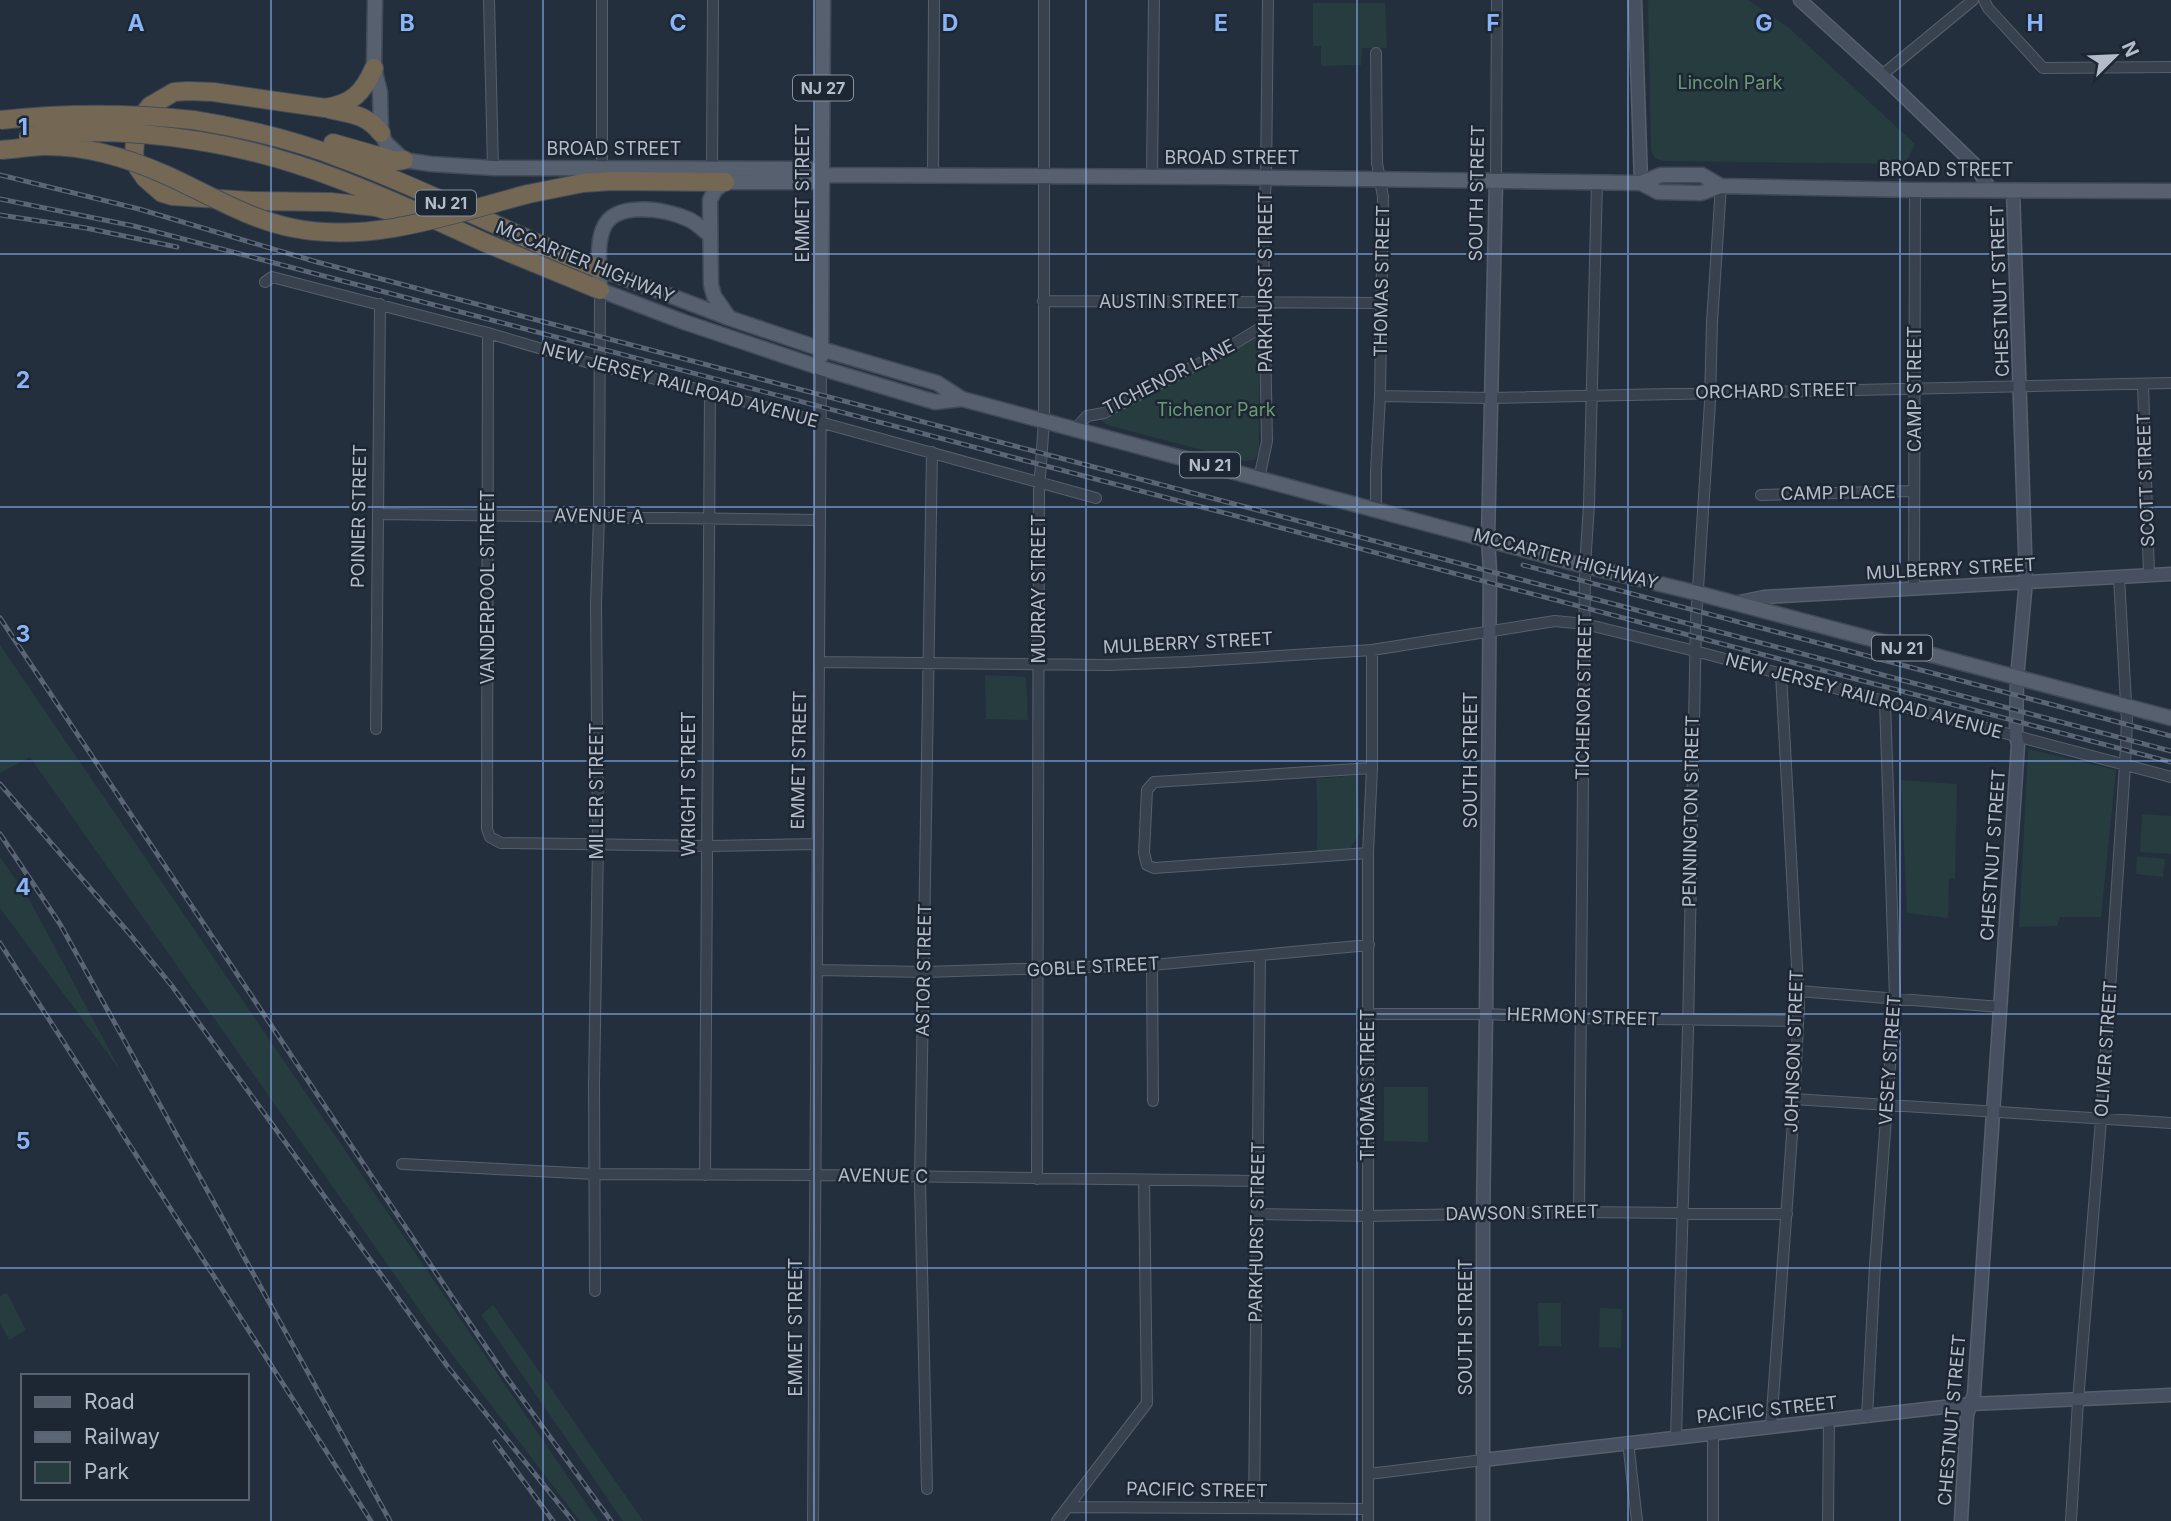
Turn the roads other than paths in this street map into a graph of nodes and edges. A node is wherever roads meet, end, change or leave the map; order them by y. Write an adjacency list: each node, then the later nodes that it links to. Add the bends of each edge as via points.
1 (375, 0): 17 (main road)
2 (489, 0): 26 (street)
3 (602, 0): 28 (street)
4 (713, 0): 27 (street)
5 (823, 0): 29 (main road, EMMET STREET / NJ 27)
6 (934, 0): 30 (street)
7 (1044, 0): 31 (street, MURRAY STREET)
8 (1154, 0): 32 (street)
9 (1268, 0): 33 (street, PARKHURST STREET)
10 (1497, 0): 35 (street, SOUTH STREET)
11 (1635, 0): 38 (street)
12 (1973, 0): 18 (street)
13 (1984, 0): 16 (street, via 2043,68)
14 (1801, 1): 18 (street)
15 (1376, 53): 34 (street, THOMAS STREET)
16 (2171, 66)
17 (374, 68): 19 (highway, via 354,99); 21 (main road)
18 (1882, 75): 40 (street, via 1975,165)
19 (325, 108): 21 (highway, via 362,116); 44 (highway, via 213,92 174,92 142,116 135,128 134,155 145,178 172,196 330,202 393,212)
20 (0, 120): 23 (highway, MCCARTER HIGHWAY / NJ 21, bridge, via 124,114 226,125)
21 (381, 133): 25 (main road)
22 (0, 140): 44 (highway, MCCARTER HIGHWAY / NJ 21, bridge, via 121,134 241,148 287,160)
23 (290, 140): 25 (highway, via 330,143); 46 (highway, MCCARTER HIGHWAY / NJ 21)
24 (0, 150): 36 (highway, bridge, via 45,146 104,153 273,223 324,232 380,231 583,183)
25 (404, 160): 26 (main road, BROAD STREET)
26 (493, 168): 28 (main road, BROAD STREET)
27 (712, 168): 28 (main road, BROAD STREET); 29 (main road, BROAD STREET, via 810,169)
28 (602, 169)
29 (822, 175): 30 (main road, BROAD STREET); 36 (main road, BROAD STREET, via 811,182); 56 (main road, EMMET STREET / NJ 27)
30 (933, 176): 31 (main road, BROAD STREET)
31 (1043, 177): 32 (main road, BROAD STREET); 49 (street, MURRAY STREET)
32 (1152, 177): 33 (main road, BROAD STREET)
33 (1266, 178): 34 (main road, BROAD STREET); 50 (street, PARKHURST STREET)
34 (1380, 179): 35 (main road, BROAD STREET); 51 (street, THOMAS STREET)
35 (1496, 181): 37 (main road, BROAD STREET); 67 (street, SOUTH STREET)
36 (725, 182): 45 (main road, via 710,200)
37 (1597, 182): 38 (main road, BROAD STREET); 65 (street, TICHENOR STREET)
38 (1641, 183): 39 (main road, BROAD STREET, via 1658,192 1701,193)
39 (1721, 186): 41 (main road, BROAD STREET); 64 (street, PENNINGTON STREET)
40 (1990, 189): 41 (main road, BROAD STREET); 42 (main road, BROAD STREET)
41 (1915, 190): 62 (street, CAMP STREET)
42 (2014, 190): 43 (main road, BROAD STREET); 61 (street, CHESTNUT STREET)
43 (2171, 191)
44 (419, 211): 48 (highway, MCCARTER HIGHWAY / NJ 21)
45 (710, 235): 46 (main road, via 677,215 622,211 604,228); 53 (main road, via 711,285)
46 (600, 269): 48 (main road); 53 (main road, MCCARTER HIGHWAY / NJ 21)
47 (265, 282): 52 (street, NEW JERSEY RAILROAD AVENUE, via 272,277)
48 (600, 290): 57 (street, MILLER STREET); 58 (main road, MCCARTER HIGHWAY / NJ 21)
49 (1043, 301): 50 (street, AUSTIN STREET); 69 (street, MURRAY STREET)
50 (1266, 302): 51 (street, AUSTIN STREET); 54 (street, PARKHURST STREET)
51 (1380, 303): 66 (street, THOMAS STREET)
52 (380, 304): 55 (street, NEW JERSEY RAILROAD AVENUE); 79 (street, POINIER STREET)
53 (729, 317): 56 (main road, MCCARTER HIGHWAY / NJ 21)
54 (1265, 325): 71 (street, TICHENOR LANE, via 1104,413 1087,416); 73 (street, PARKHURST STREET, via 1267,441)
55 (488, 333): 57 (street, NEW JERSEY RAILROAD AVENUE); 80 (street, VANDERPOOL STREET)
56 (821, 349): 58 (main road, EMMET STREET / NJ 27); 68 (main road, MCCARTER HIGHWAY / NJ 21, via 937,383)
57 (600, 366): 63 (street, NEW JERSEY RAILROAD AVENUE); 81 (street, MILLER STREET)
58 (821, 368): 68 (main road, MCCARTER HIGHWAY / NJ 21, via 935,402); 70 (street, EMMET STREET)
59 (2171, 383): 60 (street, ORCHARD STREET)
60 (2143, 384): 61 (street, ORCHARD STREET); 87 (street, SCOTT STREET)
61 (2020, 386): 62 (street, ORCHARD STREET); 89 (street, CHESTNUT STREET)
62 (1914, 389): 64 (street, ORCHARD STREET); 75 (street, CAMP STREET)
63 (710, 392): 70 (street, NEW JERSEY RAILROAD AVENUE); 82 (street, WRIGHT STREET)
64 (1711, 392): 65 (street, ORCHARD STREET); 91 (street, PENNINGTON STREET)
65 (1592, 395): 67 (street, ORCHARD STREET); 85 (street, TICHENOR STREET)
66 (1380, 396): 67 (street, ORCHARD STREET); 78 (street, THOMAS STREET)
67 (1491, 398): 84 (street, SOUTH STREET)
68 (962, 399): 69 (main road, MCCARTER HIGHWAY / NJ 21)
69 (1044, 421): 71 (main road, MCCARTER HIGHWAY / NJ 21); 74 (street, MURRAY STREET)
70 (821, 422): 72 (street, NEW JERSEY RAILROAD AVENUE); 83 (street, EMMET STREET)
71 (1074, 429): 73 (main road, MCCARTER HIGHWAY / NJ 21)
72 (932, 452): 74 (street, NEW JERSEY RAILROAD AVENUE); 99 (street, ASTOR STREET)
73 (1259, 479): 78 (main road, MCCARTER HIGHWAY / NJ 21)
74 (1040, 483): 77 (street, NEW JERSEY RAILROAD AVENUE); 100 (street, MURRAY STREET)
75 (1914, 491): 76 (street, CAMP PLACE); 90 (street, CAMP STREET)
76 (1761, 495)
77 (1096, 498)
78 (1376, 509): 84 (main road, MCCARTER HIGHWAY / NJ 21)
79 (378, 514): 80 (street, AVENUE A); 106 (street, POINIER STREET)
80 (488, 515): 81 (street, AVENUE A); 112 (street, VANDERPOOL STREET, via 487,829 491,839 501,843)
81 (599, 516): 82 (street, AVENUE A); 112 (street, MILLER STREET)
82 (710, 519): 83 (street, AVENUE A); 113 (street, WRIGHT STREET)
83 (820, 520): 98 (street, EMMET STREET)
84 (1488, 539): 85 (main road, MCCARTER HIGHWAY / NJ 21); 95 (street, SOUTH STREET)
85 (1585, 566): 91 (main road, MCCARTER HIGHWAY / NJ 21); 94 (street, TICHENOR STREET)
86 (2171, 574): 87 (street, MULBERRY STREET)
87 (2149, 575): 88 (street, MULBERRY STREET)
88 (2119, 577): 89 (street, MULBERRY STREET); 104 (street, OLIVER STREET)
89 (2026, 581): 90 (street, MULBERRY STREET); 102 (street, CHESTNUT STREET)
90 (1914, 589): 92 (street, MULBERRY STREET, via 1764,597)
91 (1698, 593): 92 (main road, MCCARTER HIGHWAY / NJ 21); 97 (street, PENNINGTON STREET)
92 (1734, 603): 102 (main road, MCCARTER HIGHWAY / NJ 21)
93 (1555, 621): 94 (street, NEW JERSEY RAILROAD AVENUE); 95 (street, MULBERRY STREET)
94 (1585, 624): 97 (street, NEW JERSEY RAILROAD AVENUE); 126 (street, TICHENOR STREET)
95 (1489, 632): 96 (street, MULBERRY STREET); 125 (street, SOUTH STREET)
96 (1372, 650): 100 (street, MULBERRY STREET, via 1137,664); 109 (street, THOMAS STREET)
97 (1695, 651): 101 (street, NEW JERSEY RAILROAD AVENUE); 127 (street, PENNINGTON STREET)
98 (819, 662): 99 (street, MULBERRY STREET); 111 (street, EMMET STREET)
99 (930, 663): 100 (street, MULBERRY STREET); 120 (street, ASTOR STREET)
100 (1039, 664): 119 (street, MURRAY STREET)
101 (1782, 674): 103 (street, NEW JERSEY RAILROAD AVENUE); 121 (street, JOHNSON STREET)
102 (2017, 678): 104 (main road, MCCARTER HIGHWAY / NJ 21); 107 (street, CHESTNUT STREET)
103 (1885, 702): 107 (street, NEW JERSEY RAILROAD AVENUE); 122 (street, VESEY STREET)
104 (2126, 706): 105 (main road, MCCARTER HIGHWAY / NJ 21); 108 (street, OLIVER STREET)
105 (2171, 718)
106 (376, 729)
107 (2016, 736): 108 (street, NEW JERSEY RAILROAD AVENUE); 123 (street, CHESTNUT STREET)
108 (2125, 765): 110 (street, NEW JERSEY RAILROAD AVENUE); 133 (street, OLIVER STREET)
109 (1372, 768): 114 (street, THOMAS STREET); 114 (street, via 1154,782 1147,790 1144,853 1147,865 1154,868)
110 (2171, 777)
111 (817, 844): 113 (street); 118 (street, EMMET STREET)
112 (598, 845): 113 (street); 136 (street, MILLER STREET)
113 (708, 846): 137 (street, WRIGHT STREET)
114 (1368, 853): 115 (street, THOMAS STREET)
115 (1368, 945): 116 (street, GOBLE STREET); 124 (street, THOMAS STREET)
116 (1260, 955): 117 (street, GOBLE STREET); 142 (street, PARKHURST STREET)
117 (1152, 965): 119 (street, GOBLE STREET); 130 (street)
118 (817, 970): 120 (street, GOBLE STREET); 138 (street, EMMET STREET)
119 (1039, 970): 120 (street, GOBLE STREET); 140 (street, MURRAY STREET)
120 (924, 972): 139 (street, ASTOR STREET)
121 (1798, 991): 122 (street); 128 (street, JOHNSON STREET)
122 (1895, 998): 123 (street); 131 (street, VESEY STREET)
123 (2000, 1007): 132 (street, CHESTNUT STREET)
124 (1368, 1014): 125 (street, HERMON STREET); 148 (street, THOMAS STREET)
125 (1486, 1014): 126 (street, HERMON STREET); 144 (street, SOUTH STREET)
126 (1581, 1018): 127 (street, HERMON STREET); 143 (street, TICHENOR STREET)
127 (1688, 1020): 128 (street, HERMON STREET); 145 (street, PENNINGTON STREET)
128 (1798, 1021): 129 (street, JOHNSON STREET)
129 (1794, 1099): 131 (street); 147 (street, JOHNSON STREET)
130 (1153, 1101)
131 (1887, 1104): 132 (street); 153 (street, VESEY STREET)
132 (1994, 1112): 133 (street); 152 (street, CHESTNUT STREET)
133 (2101, 1118): 134 (street); 151 (street, OLIVER STREET)
134 (2171, 1123)
135 (402, 1164): 136 (street, AVENUE C)
136 (594, 1174): 137 (street, AVENUE C); 149 (street, MILLER STREET)
137 (705, 1175): 138 (street, AVENUE C)
138 (816, 1175): 139 (street, AVENUE C); 165 (street, EMMET STREET)
139 (920, 1178): 140 (street, AVENUE C); 161 (street, ASTOR STREET)
140 (1037, 1179): 141 (street, AVENUE C)
141 (1144, 1180): 142 (street, AVENUE C); 162 (street, via 1147,1403)
142 (1258, 1181): 146 (street, PARKHURST STREET)
143 (1579, 1212): 144 (street, DAWSON STREET); 145 (street, DAWSON STREET)
144 (1483, 1213): 148 (street, DAWSON STREET); 159 (street, SOUTH STREET)
145 (1682, 1213): 147 (street, DAWSON STREET); 157 (street, PENNINGTON STREET)
146 (1257, 1214): 148 (street, DAWSON STREET); 163 (street, PARKHURST STREET)
147 (1787, 1214): 155 (street, JOHNSON STREET)
148 (1368, 1216): 160 (street, THOMAS STREET)
149 (596, 1291)
150 (2171, 1395): 151 (street, PACIFIC STREET)
151 (2078, 1401): 152 (street, PACIFIC STREET); 173 (street, OLIVER STREET)
152 (1970, 1404): 153 (street, PACIFIC STREET); 172 (street, CHESTNUT STREET)
153 (1867, 1417): 154 (street, PACIFIC STREET)
154 (1829, 1421): 155 (street, PACIFIC STREET); 171 (street)
155 (1772, 1427): 156 (street, PACIFIC STREET)
156 (1713, 1433): 157 (street, PACIFIC STREET); 170 (street)
157 (1676, 1437): 158 (street, PACIFIC STREET)
158 (1628, 1443): 159 (street, PACIFIC STREET); 169 (street)
159 (1483, 1460): 160 (street, PACIFIC STREET); 168 (street, SOUTH STREET)
160 (1369, 1474): 164 (street, THOMAS STREET)
161 (927, 1489)
162 (1068, 1507): 163 (street, PACIFIC STREET); 166 (street)
163 (1254, 1508): 164 (street, PACIFIC STREET)
164 (1368, 1510): 167 (street, THOMAS STREET)
165 (813, 1521)
166 (1057, 1521)
167 (1368, 1521)
168 (1483, 1521)
169 (1637, 1521)
170 (1713, 1521)
171 (1828, 1521)
172 (1961, 1521)
173 (2071, 1521)

